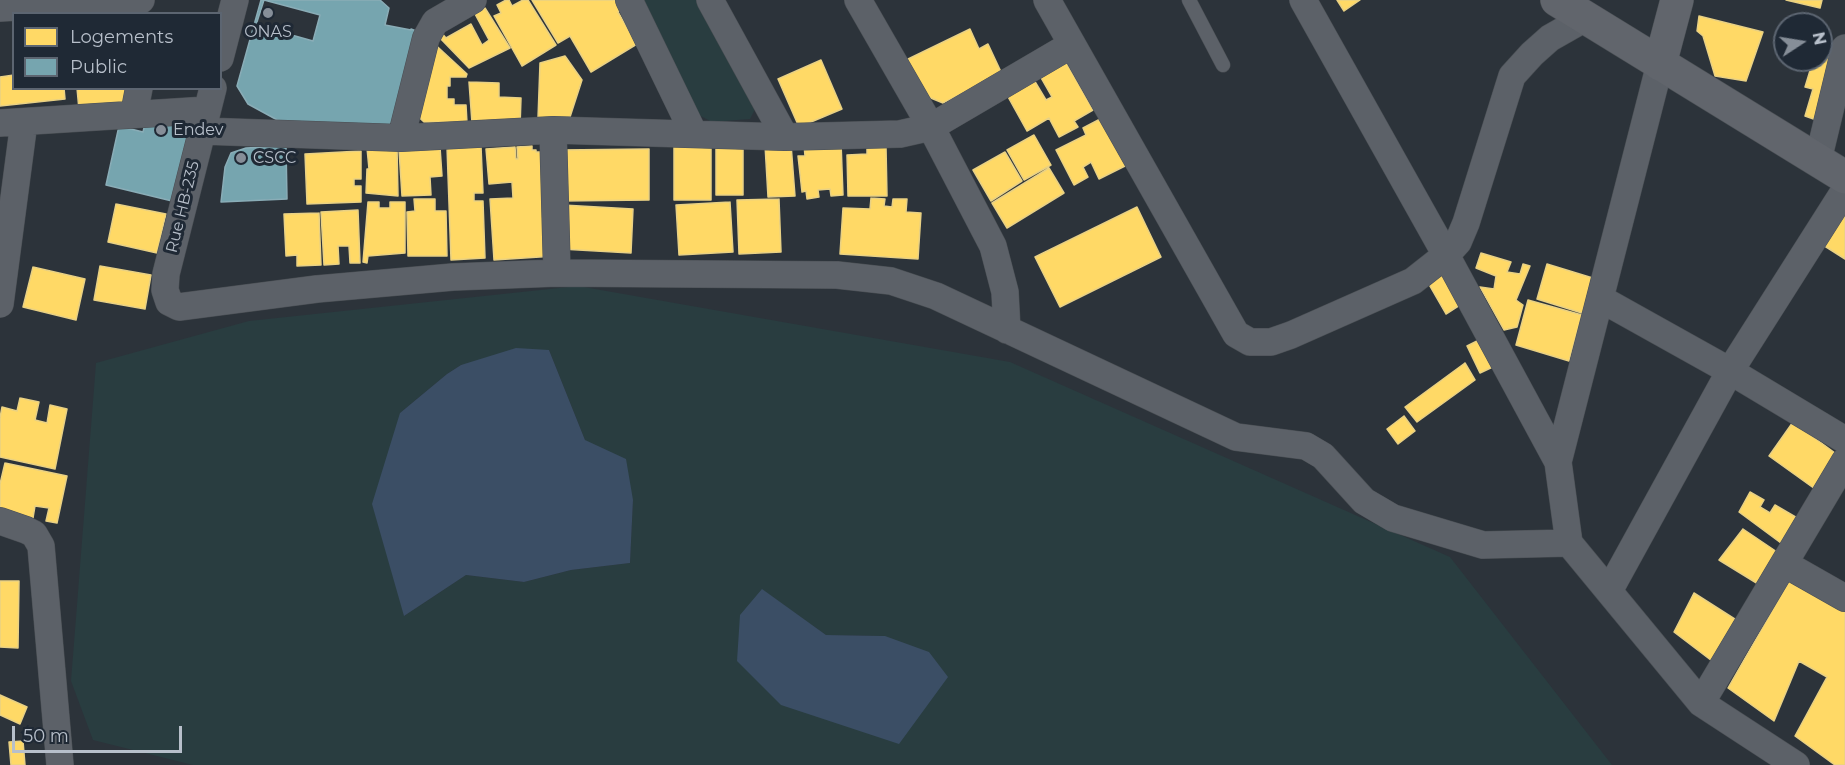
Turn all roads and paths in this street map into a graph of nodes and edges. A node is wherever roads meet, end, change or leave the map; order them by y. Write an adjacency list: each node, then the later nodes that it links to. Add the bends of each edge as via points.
1 (141, 0): 12 (street)
2 (235, 0): 16 (street)
3 (472, 0): 26 (street, via 435,22 426,38)
4 (629, 0): 24 (street)
5 (710, 0): 25 (street)
6 (858, 0): 22 (street)
7 (1047, 0): 14 (street)
8 (1189, 0): 18 (lane)
9 (1303, 0): 29 (street)
10 (1557, 0): 13 (street)
11 (1677, 0): 17 (street)
12 (0, 4)
13 (1587, 18): 17 (street); 29 (street, via 1550,38 1512,76 1466,223 1458,242)
14 (1071, 45): 22 (street); 29 (street, via 1236,334 1250,342 1270,342 1332,317 1413,281)
15 (1845, 48): 27 (street)
16 (222, 50)
17 (1660, 64): 27 (street); 31 (street)
18 (1223, 65)
19 (136, 101): 20 (street); 21 (street)
20 (207, 110): 26 (street); 30 (street, Rue HB-235, via 166,274 169,302 179,307 317,289)
21 (12, 122): 32 (street)
22 (931, 127): 25 (street, via 900,134); 33 (street, via 993,246 1005,292)
23 (553, 130): 24 (street); 26 (street); 30 (street)
24 (694, 134): 25 (street)
25 (785, 137)
26 (401, 138)
27 (1832, 168)
28 (1845, 190): 34 (street)
29 (1446, 255): 37 (street)
30 (557, 273): 33 (street, via 837,275 891,281 936,296)
31 (1601, 299): 34 (street); 37 (street)
32 (0, 304)
33 (1007, 330): 39 (street, via 1236,437 1306,446 1323,456 1364,501 1394,518 1482,545)
34 (1730, 371): 35 (street); 41 (street)
35 (1845, 440)
36 (1845, 461): 40 (street)
37 (1558, 462): 39 (street)
38 (0, 521): 44 (street, via 34,534 41,546)
39 (1569, 543): 41 (street)
40 (1785, 564): 42 (street); 43 (street)
41 (1609, 591): 43 (street)
42 (1845, 598)
43 (1701, 703): 45 (street)
44 (60, 765)
45 (1796, 765)

